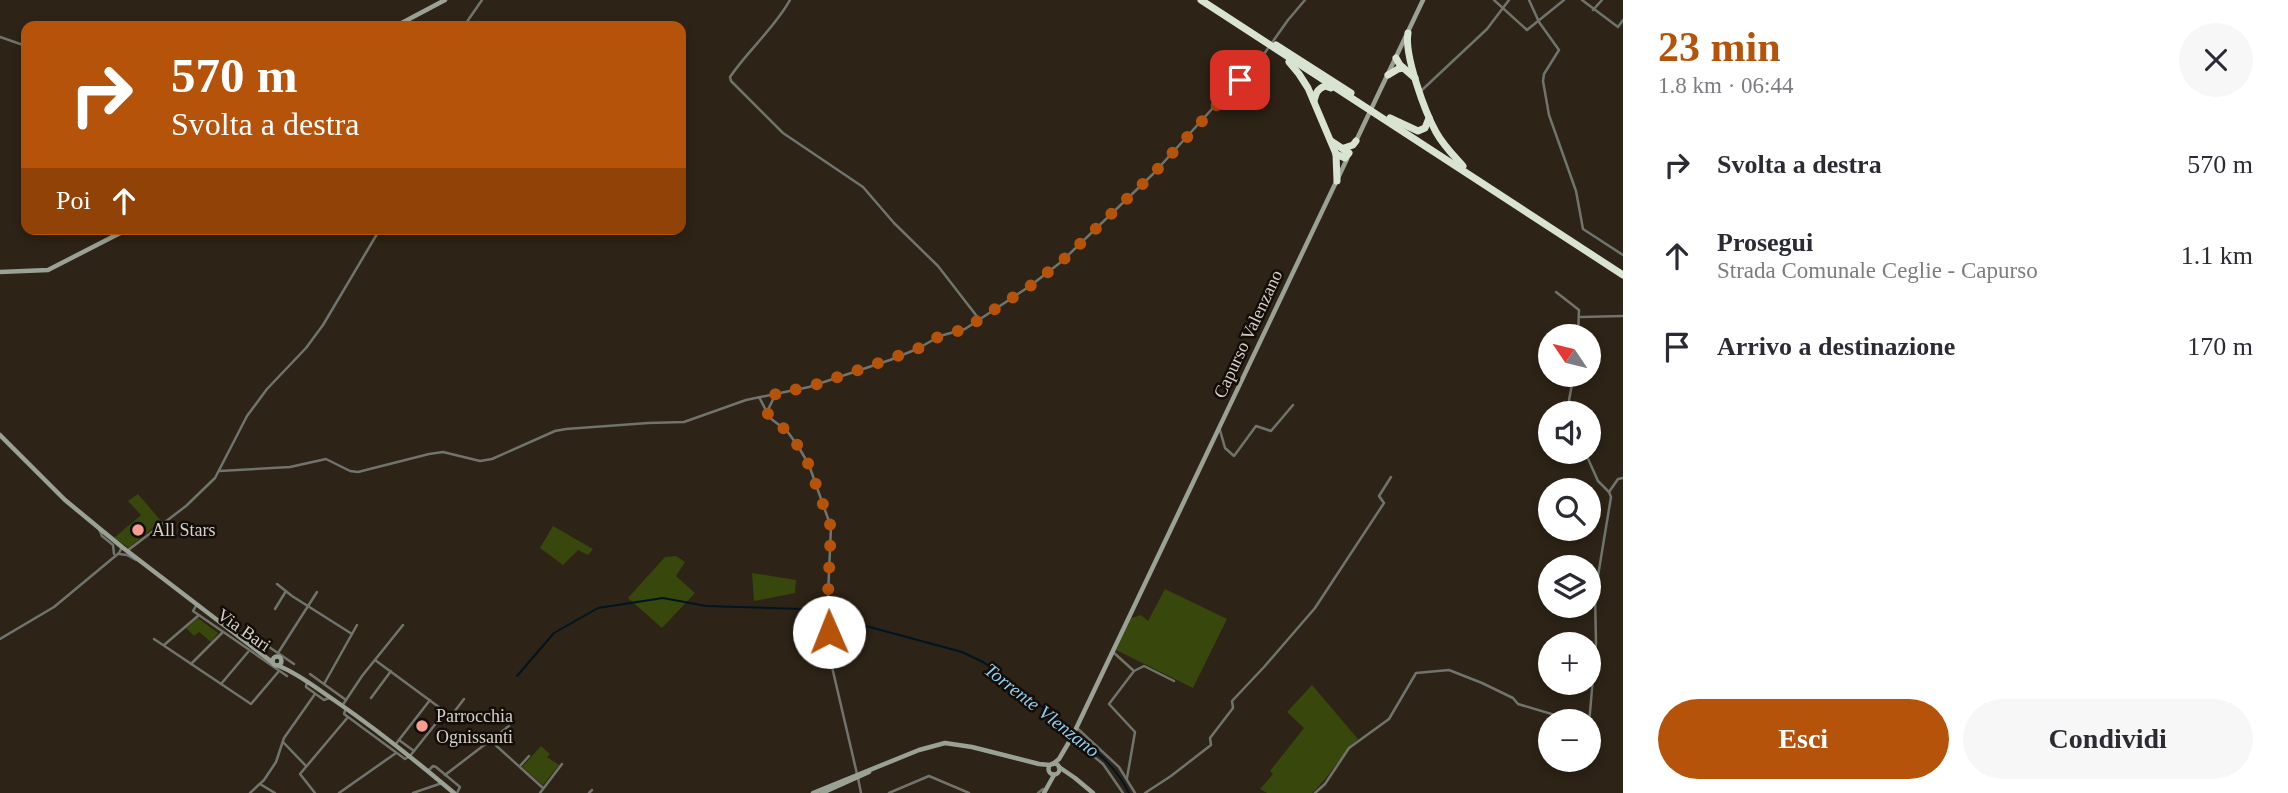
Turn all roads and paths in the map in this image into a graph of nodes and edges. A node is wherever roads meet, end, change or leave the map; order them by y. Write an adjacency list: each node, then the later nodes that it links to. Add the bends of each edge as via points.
1 (445, 0): 17 (street)
2 (482, 0): 18 (street)
3 (790, 0): 52 (street, via 739,64 731,81 783,133 863,187 938,266)
4 (1201, 0): 22 (highway)
5 (1208, 0): 22 (highway)
6 (1305, 0): 52 (street, via 1259,61 1153,174 1061,262)
7 (1423, 0): 20 (street, Capurso Valenzano)
8 (1494, 0): 14 (street)
9 (1509, 0): 14 (street)
10 (1529, 0): 19 (street)
11 (1564, 0): 19 (street)
12 (1582, 0): 15 (street)
13 (1602, 0): 15 (street)
14 (1502, 8): 19 (street, via 1527,30); 31 (street, via 1487,29)
15 (1593, 10): 16 (street, via 1618,27)
16 (1623, 20)
17 (405, 21)
18 (467, 21)
19 (1539, 22): 46 (street, via 1559,50 1543,81 1583,229)
20 (1408, 33): 26 (street, Capurso Valenzano); 27 (highway)
21 (0, 37): 23 (street)
22 (1265, 40): 24 (highway)
23 (21, 44)
24 (1274, 46): 25 (highway); 33 (highway)
25 (1284, 56): 32 (highway); 33 (highway)
26 (1396, 58): 27 (highway); 28 (highway); 29 (street, Capurso Valenzano)
27 (1411, 62): 30 (highway)
28 (1403, 68): 29 (highway); 30 (highway)
29 (1388, 75): 38 (street, Capurso Valenzano)
30 (1416, 79): 31 (highway)
31 (1420, 92): 35 (highway)
32 (1314, 101): 33 (highway, via 1316,92 1325,86); 37 (highway)
33 (1358, 101): 34 (highway)
34 (1379, 115): 36 (highway); 48 (highway)
35 (1429, 117): 36 (highway, via 1425,128 1418,131); 42 (highway)
36 (1390, 118): 42 (highway)
37 (1330, 141): 39 (highway); 40 (highway)
38 (1356, 141): 39 (highway); 41 (street, Capurso Valenzano)
39 (1343, 148): 41 (highway)
40 (1336, 154): 41 (highway); 43 (highway)
41 (1349, 156): 43 (street, Capurso Valenzano)
42 (1463, 166): 48 (highway)
43 (1337, 181): 58 (street, Capurso Valenzano)
44 (116, 235): 47 (street, via 48,270)
45 (376, 235): 61 (street, via 323,326 247,416)
46 (1623, 255)
47 (0, 272)
48 (1623, 273)
49 (1556, 292): 51 (street, via 1579,310)
50 (1623, 316): 51 (street)
51 (1580, 317): 53 (street)
52 (979, 319): 54 (street, via 890,360)
53 (1579, 324)
54 (776, 393): 55 (street); 57 (street)
55 (759, 397): 57 (street); 61 (street, via 684,422 555,431 480,461 443,452 358,472 326,459 290,467)
56 (1293, 405): 58 (street, via 1271,431 1256,426 1234,456 1225,447)
57 (767, 412): 127 (street, via 787,431 809,465 831,527 829,654)
58 (1219, 427): 87 (street, Capurso Valenzano)
59 (0, 435): 65 (street, Via Bari)
60 (1590, 464): 64 (street)
61 (219, 471): 66 (street, via 195,499)
62 (1391, 477): 150 (street, via 1379,496 1384,503 1325,594 1232,701 1233,708 1210,738 1211,745)
63 (1623, 478): 64 (street)
64 (1609, 492): 107 (street, via 1595,594)
65 (99, 529): 66 (street, Via Bari); 67 (street)
66 (125, 549): 67 (street); 68 (street, Via Bari)
67 (115, 554): 68 (street); 83 (street, via 54,607)
68 (142, 562): 72 (street, Via Bari)
69 (277, 584): 70 (street)
70 (286, 591): 73 (street); 74 (street)
71 (317, 592): 73 (street)
72 (197, 604): 75 (street, Via Bari, via 192,610); 76 (street, Via Bari)
73 (308, 607): 81 (street); 89 (street)
74 (275, 609)
75 (199, 615): 77 (street, Via Bari); 85 (street)
76 (211, 615): 77 (street); 89 (street, Via Bari)
77 (207, 621): 80 (street, Via Bari)
78 (358, 625): 81 (street)
79 (403, 625): 88 (street)
80 (222, 633): 86 (street, Via Bari); 90 (street)
81 (352, 634): 97 (street)
82 (256, 638): 89 (street, Via Bari)
83 (0, 639)
84 (154, 639): 85 (street)
85 (163, 646): 90 (street)
86 (248, 651): 89 (street, Via Bari); 98 (street)
87 (1112, 651): 93 (street); 112 (street, Capurso Valenzano)
88 (375, 660): 92 (street); 104 (street)
89 (277, 661): 91 (street, Via Bari); 95 (street, Via Bari); 98 (street, via 251,704); 100 (street, Via Bari)
90 (191, 664): 98 (street)
91 (295, 664)
92 (391, 671): 102 (street); 105 (street)
93 (1134, 671): 96 (street, via 1144,666); 128 (street, via 1109,704 1135,732)
94 (310, 674): 97 (street)
95 (287, 676)
96 (1174, 681)
97 (323, 683): 99 (street); 100 (street)
98 (221, 684)
99 (332, 690): 101 (street); 104 (street)
100 (316, 691): 101 (street, Via Bari); 114 (street)
101 (329, 697): 106 (street, Via Bari)
102 (371, 698)
103 (464, 699): 109 (street, via 452,715)
104 (346, 700): 106 (street)
105 (430, 700): 109 (street); 116 (street)
106 (344, 707): 110 (street); 116 (street, Via Bari)
107 (1590, 709)
108 (1538, 710): 151 (street, via 1449,670 1416,673 1389,719 1349,748)
109 (445, 712): 118 (street)
110 (348, 718): 117 (street, Via Bari); 121 (street)
111 (509, 726): 115 (street)
112 (1076, 728): 113 (street, Capurso Valenzano); 128 (street)
113 (1072, 737): 123 (street, Capurso Valenzano); 148 (street, via 1103,764)
114 (283, 741): 121 (street); 130 (street, via 276,762)
115 (491, 741): 122 (street); 125 (street)
116 (397, 742): 118 (street, Via Bari)
117 (396, 752): 118 (street, Via Bari, via 405,759); 137 (street)
118 (412, 753): 124 (street, Via Bari)
119 (529, 756): 122 (street)
120 (562, 764): 132 (street)
121 (306, 766): 136 (street, via 300,774)
122 (520, 767): 132 (street)
123 (1054, 769): 127 (street, via 945,743); 133 (street, Capurso Valenzano); 147 (street, via 1068,773)
124 (428, 771): 125 (street, Via Bari, via 433,766); 126 (street, Via Bari)
125 (445, 775): 139 (street, Via Bari, via 460,787)
126 (433, 776): 129 (street, Via Bari); 131 (street)
127 (858, 776): 141 (street); 142 (street); 143 (street)
128 (1127, 778): 149 (street)
129 (442, 783): 131 (street); 139 (street, Via Bari)
130 (260, 784): 134 (street); 135 (street)
131 (433, 785): 138 (street)
132 (543, 788): 140 (street)
133 (1045, 791): 146 (street)
134 (250, 793)
135 (275, 793)
136 (315, 793)
137 (339, 793)
138 (414, 793)
139 (455, 793)
140 (540, 793)
141 (813, 793)
142 (822, 793)
143 (861, 793)
144 (889, 793): 145 (street, via 932,776)
145 (969, 793)
146 (1038, 793)
147 (1093, 793)
148 (1124, 793)
149 (1135, 793)
150 (1145, 793)
151 (1315, 793)

